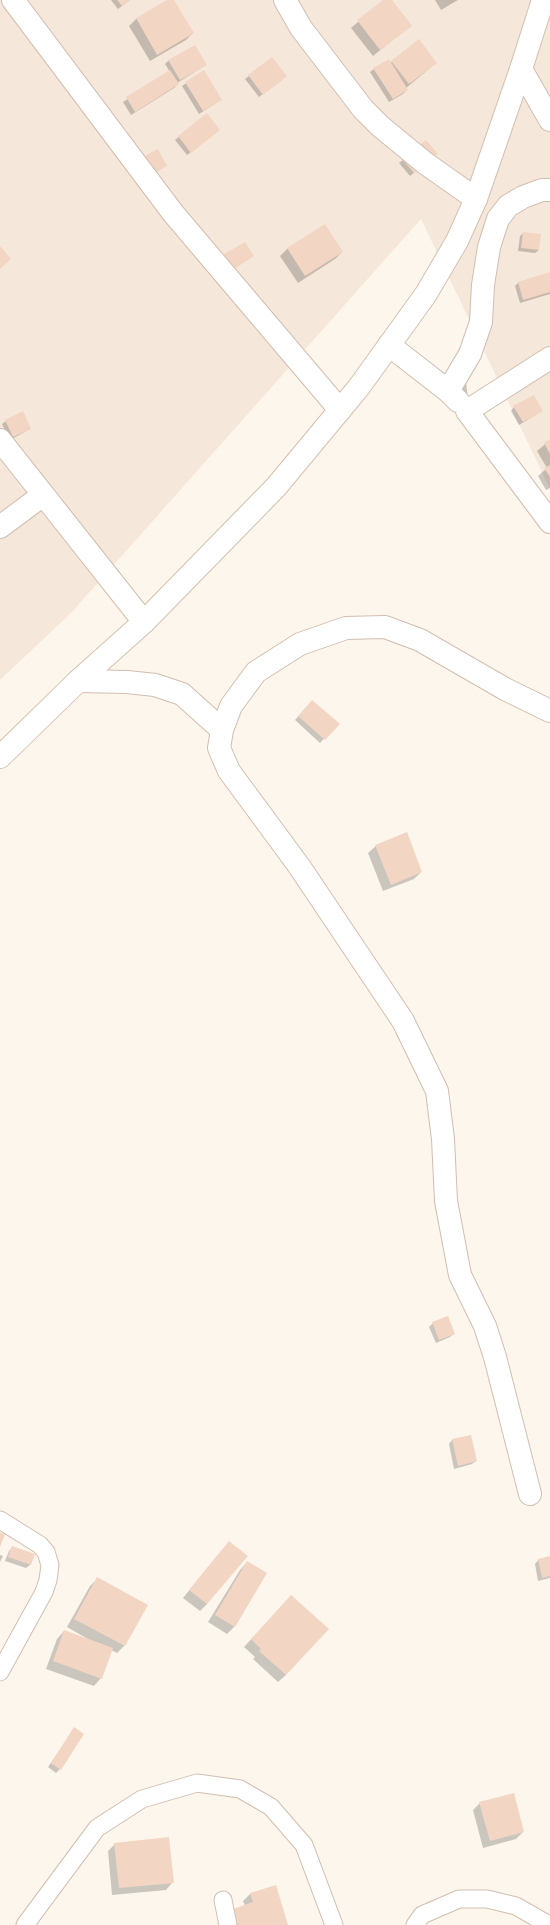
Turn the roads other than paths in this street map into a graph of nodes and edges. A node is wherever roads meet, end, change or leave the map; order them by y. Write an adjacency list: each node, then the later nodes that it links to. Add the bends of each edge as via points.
1 (13, 0): 11 (street, via 173,212)
2 (285, 0): 7 (street, via 301,28 363,109 425,163)
3 (543, 0): 4 (street)
4 (521, 69): 5 (street); 7 (street)
5 (550, 120)
6 (550, 190): 10 (street, via 542,190 523,197 508,206 498,219 489,246 481,322 470,354)
7 (476, 199): 8 (street, via 457,241 426,294)
8 (389, 345): 10 (street); 11 (street)
9 (550, 358): 12 (street)
10 (448, 391): 12 (street)
11 (340, 410): 17 (street, via 276,487)
12 (467, 411): 15 (street)
13 (0, 440): 14 (street)
14 (43, 495): 16 (street); 17 (street)
15 (550, 522)
16 (0, 527)
17 (144, 622): 18 (street)
18 (78, 681): 20 (street, via 155,685 182,694); 21 (street)
19 (550, 711): 20 (street, via 420,640 385,627 346,628 300,644 256,672 231,706)
20 (222, 730): 22 (street, via 219,748 229,770 299,866 403,1021 437,1091 443,1139 446,1201 460,1275 485,1326 493,1351)
21 (0, 757)
22 (530, 1494)
23 (0, 1520): 24 (lane, via 40,1545 46,1552 50,1565 44,1592)
24 (0, 1672)
25 (223, 1900): 27 (lane)
26 (25, 1925): 28 (lane, via 97,1828 142,1799 197,1783 240,1789 271,1807 304,1845)
27 (228, 1925)
28 (334, 1925)
29 (415, 1925): 30 (lane, via 422,1915 459,1899 487,1899 516,1906)
30 (549, 1925)

